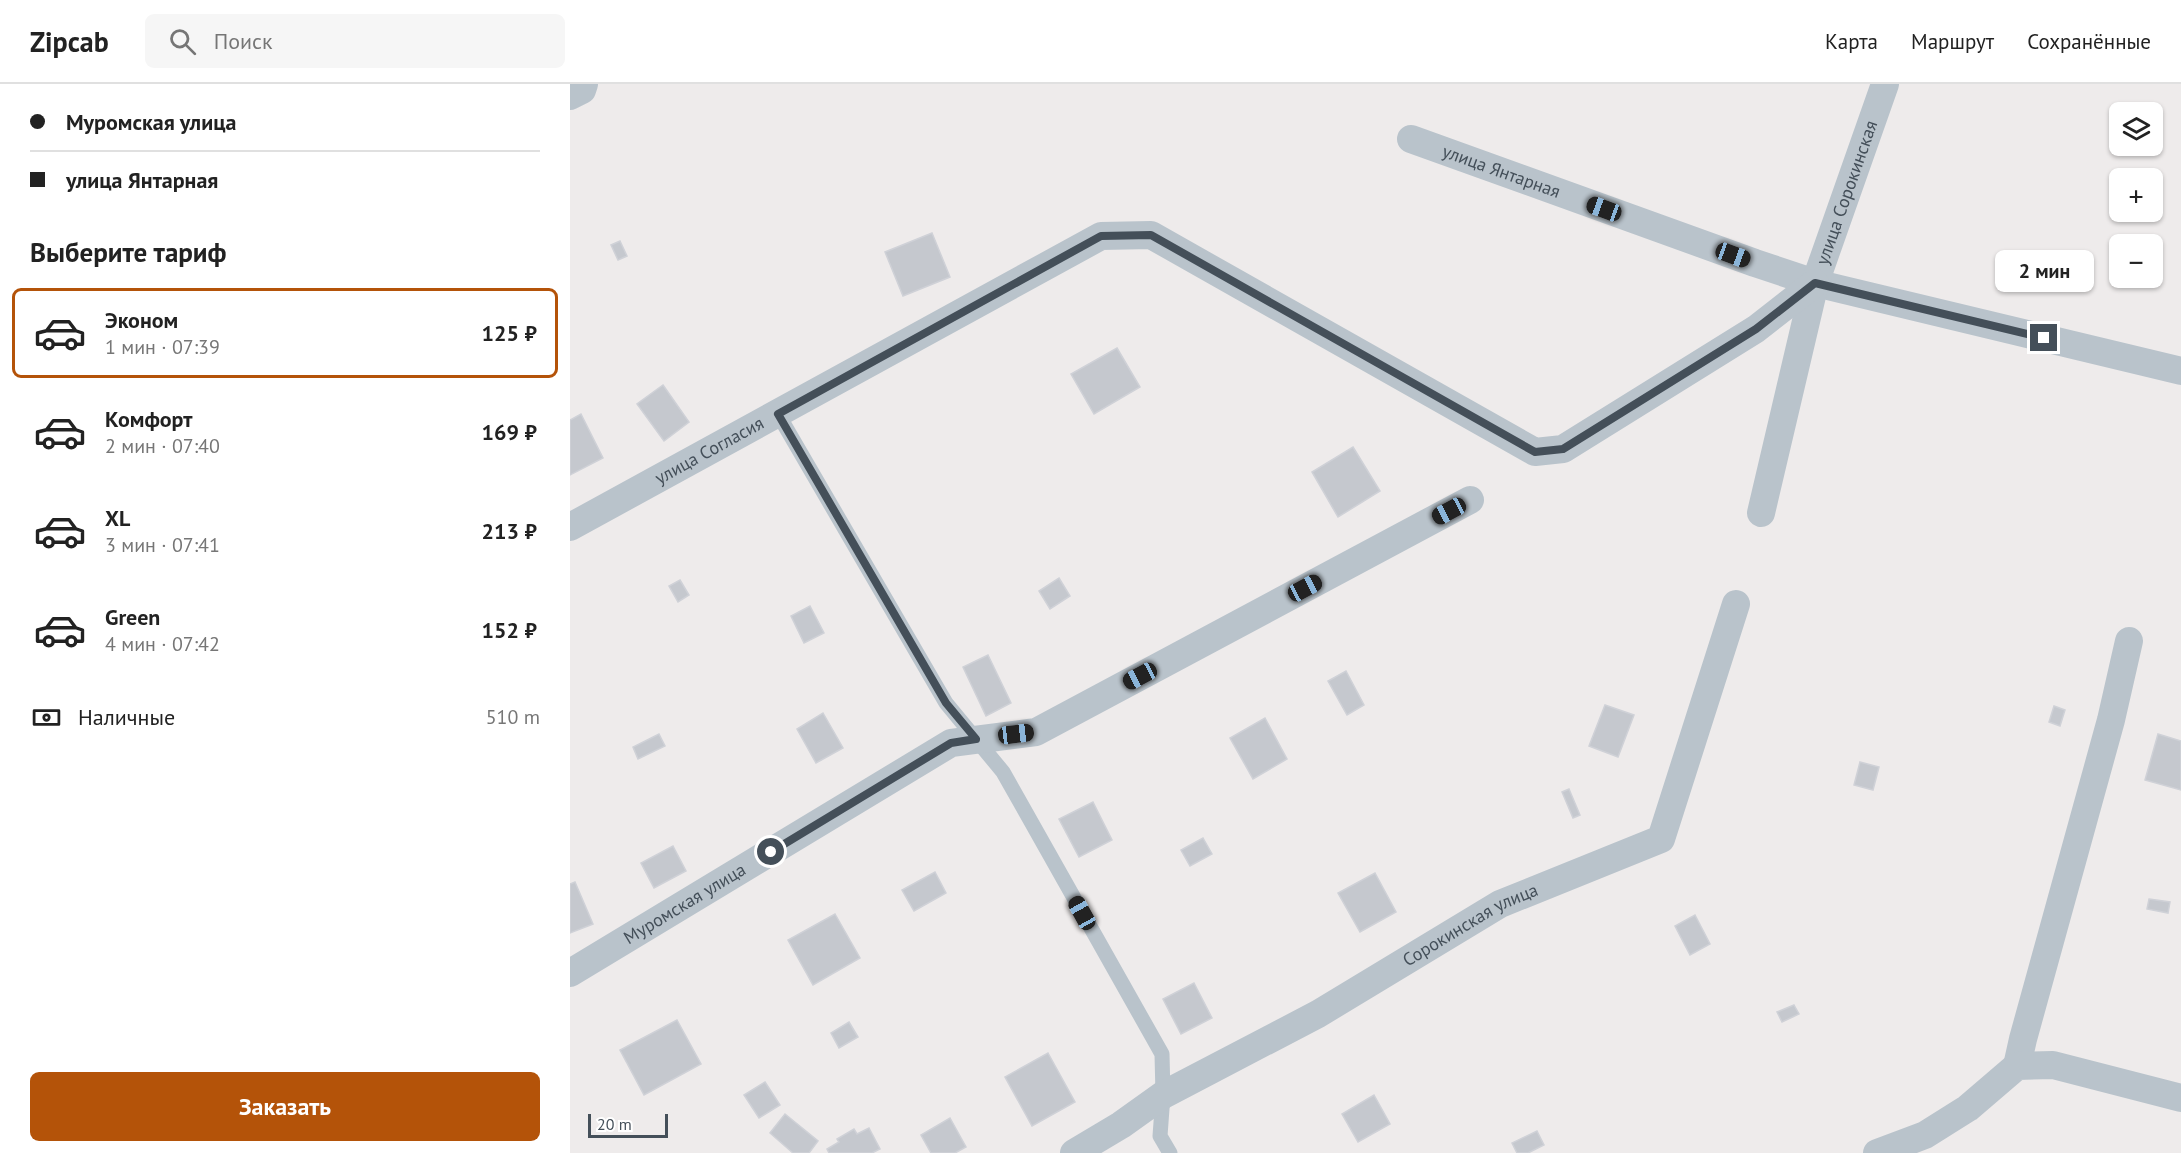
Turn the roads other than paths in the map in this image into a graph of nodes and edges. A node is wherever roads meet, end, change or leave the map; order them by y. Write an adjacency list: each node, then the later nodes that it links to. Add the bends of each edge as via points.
1 (584, 84): 3 (street, via 582,90)
2 (1885, 84): 5 (street, улица Сорокинская)
3 (570, 96)
4 (1411, 139): 5 (street, улица Янтарная)
5 (1815, 283): 6 (street, улица Янтарная); 7 (street, улица Согласия, via 1756,329 1563,449 1535,452 1151,235 1101,236); 9 (street, улица Сорокинская)
6 (2181, 371)
7 (778, 414): 10 (street, улица Согласия); 13 (lane, via 946,703)
8 (1470, 500): 13 (street, Муромская улица, via 1036,732)
9 (1761, 513)
10 (570, 528)
11 (1736, 604): 16 (street, Сорокинская улица, via 1661,839 1500,904 1318,1014)
12 (2129, 641): 15 (street)
13 (976, 739): 14 (street, Муромская улица, via 951,743); 16 (lane, via 1003,772 1162,1054)
14 (570, 973)
15 (2017, 1066): 17 (street, via 2053,1065); 20 (street, via 1959,1113 1924,1135)
16 (1163, 1095): 18 (street, Сорокинская улица); 19 (lane, via 1160,1136)
17 (2181, 1098)
18 (1074, 1153)
19 (1170, 1153)
20 (1877, 1153)

